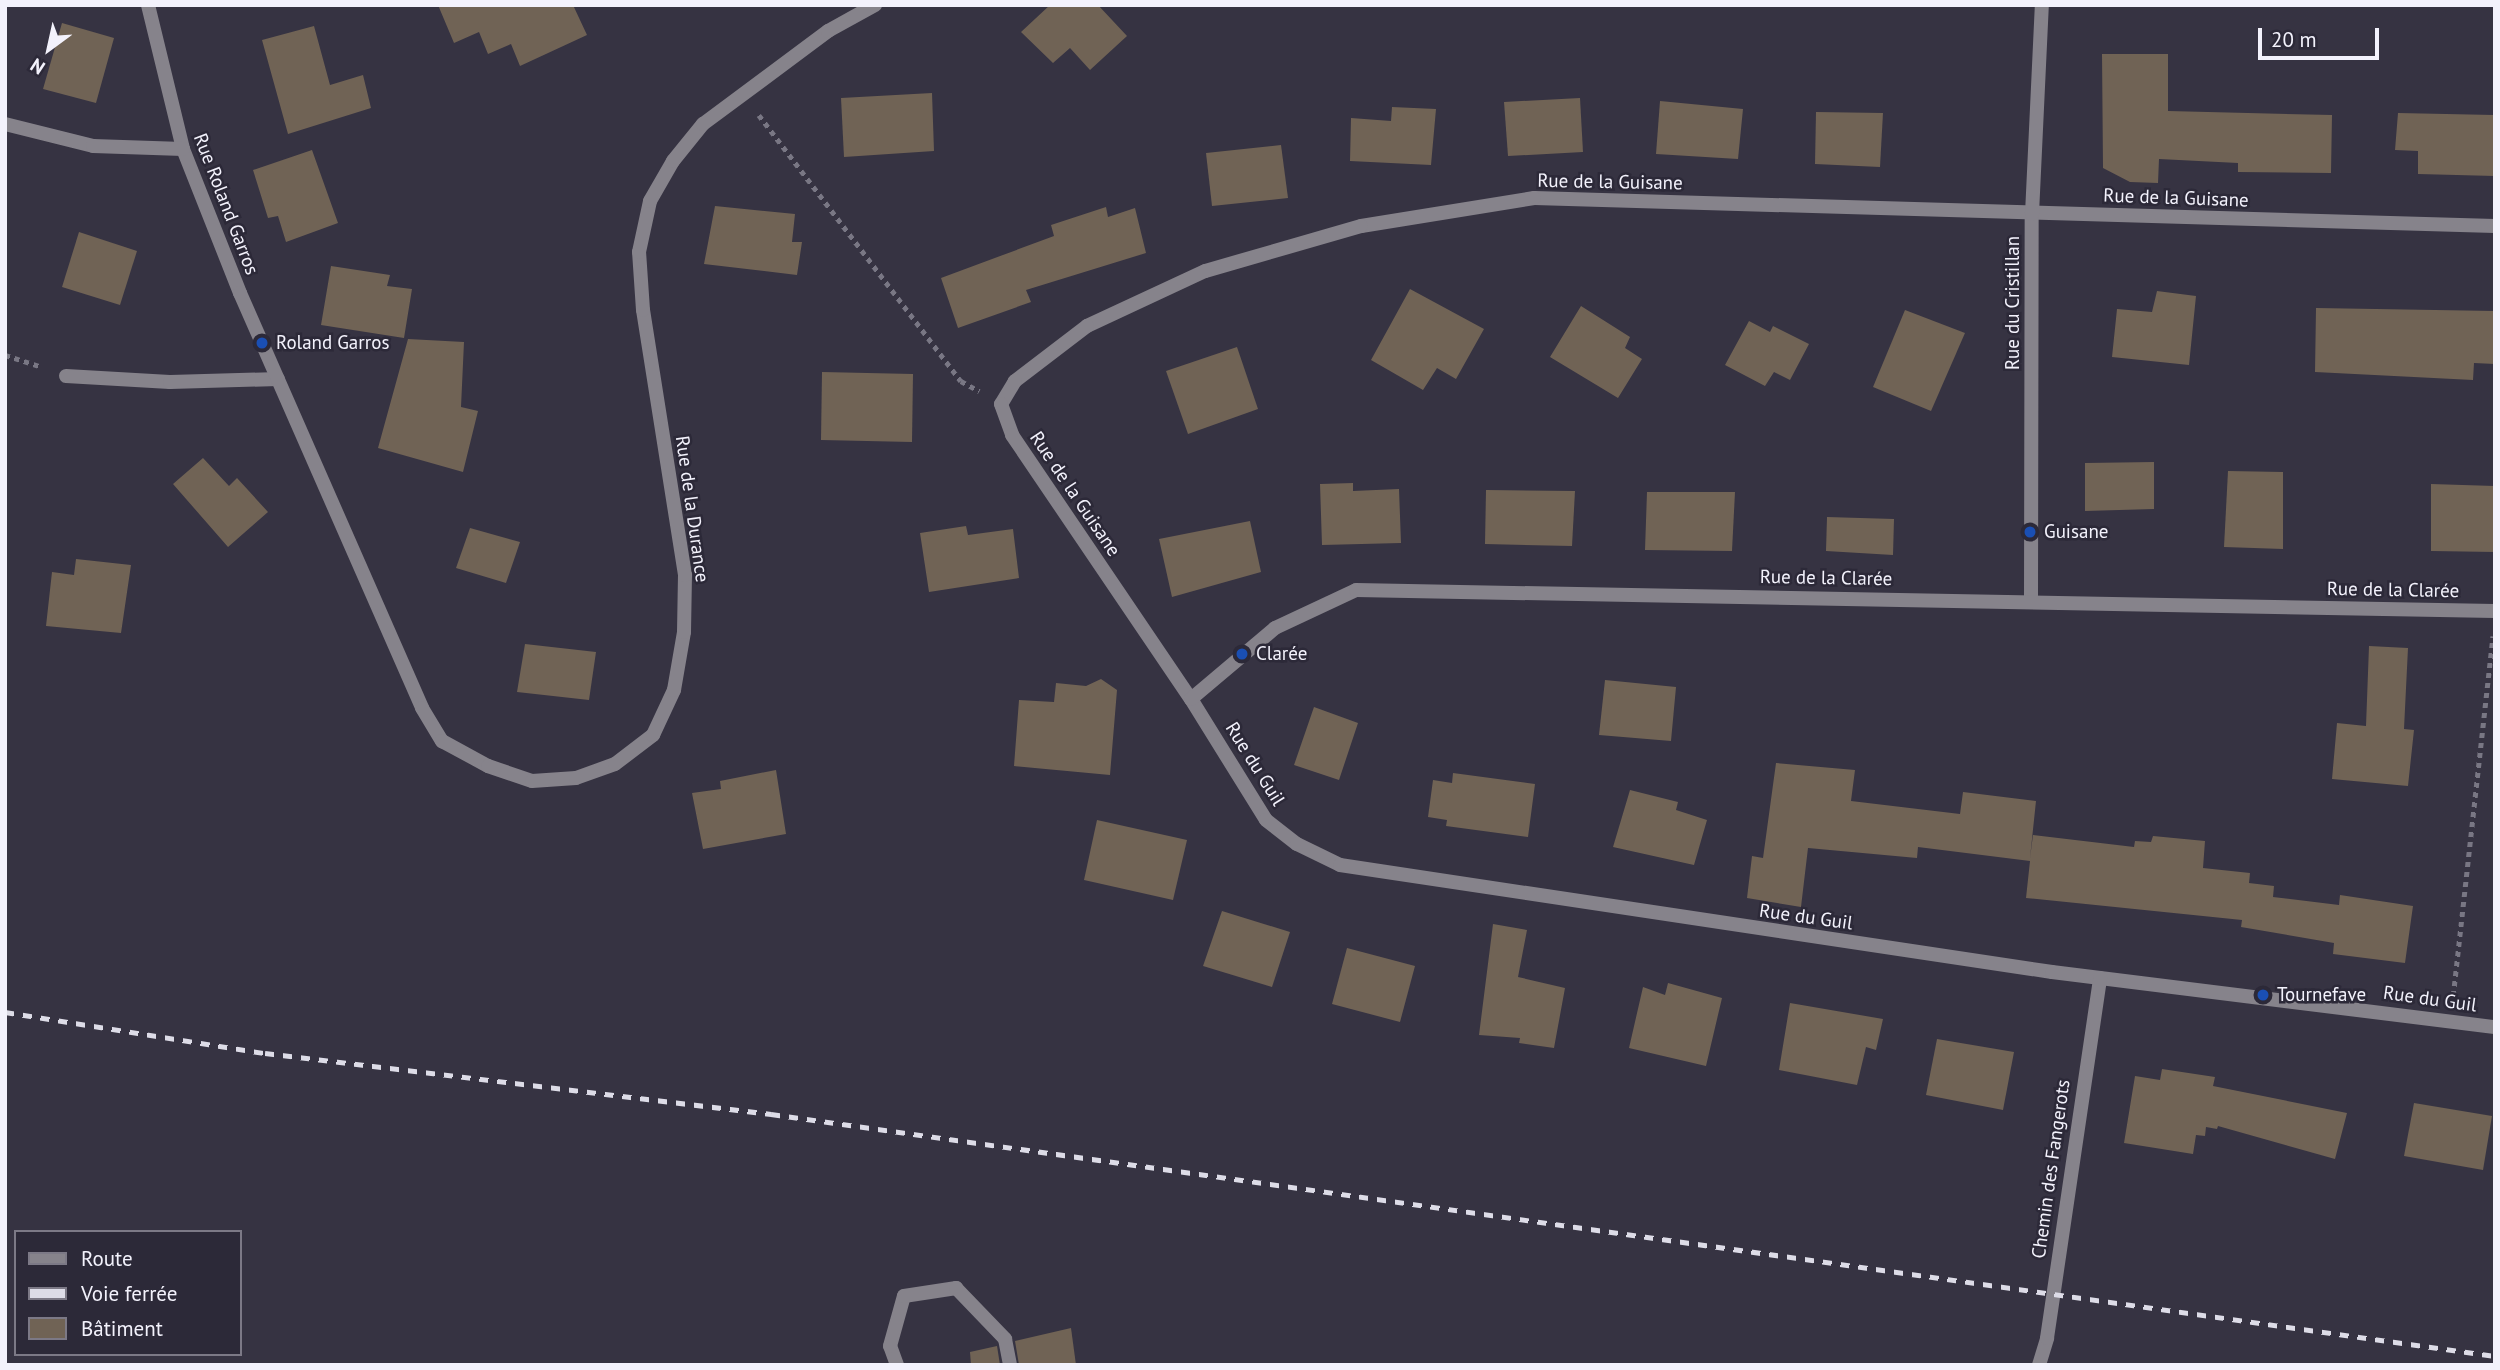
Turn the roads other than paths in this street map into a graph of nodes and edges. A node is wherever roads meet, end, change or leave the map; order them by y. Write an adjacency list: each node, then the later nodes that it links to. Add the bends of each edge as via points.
1 (148, 5): 5 (street, Rue Roland Garros)
2 (875, 5): 10 (street, Rue de la Durance, via 828,31 704,124 673,161 650,201 639,252 643,310 684,575 684,632 674,690 653,735 615,764 576,778 531,781 488,766 442,741 422,708)
3 (2042, 5): 6 (street, Rue du Cristillan)
4 (5, 124): 5 (street, via 93,146)
5 (183, 149): 8 (street, Rue Roland Garros)
6 (2032, 214): 7 (street, Rue de la Guisane); 11 (street, Rue du Cristillan); 13 (street, Rue de la Guisane, via 1534,198 1361,226 1205,271 1087,326 1015,381 1001,404 1012,435)
7 (2495, 226)
8 (240, 293): 10 (street, Rue de la Durance)
9 (66, 376): 10 (street, via 170,382)
10 (278, 379)
11 (2031, 601): 12 (street, Rue de la Clarée); 13 (street, Rue de la Clarée, via 1356,590 1275,628)
12 (2495, 611)
13 (1191, 699): 14 (street, Rue du Guil, via 1266,820 1297,844 1340,865)
14 (2100, 978): 15 (street, Rue du Guil); 18 (street, Chemin des Fangerots, via 2048,1338)
15 (2495, 1027)
16 (897, 1365): 17 (street, via 890,1346 904,1296 956,1288 1005,1339)
17 (1010, 1365)
18 (2039, 1365)

